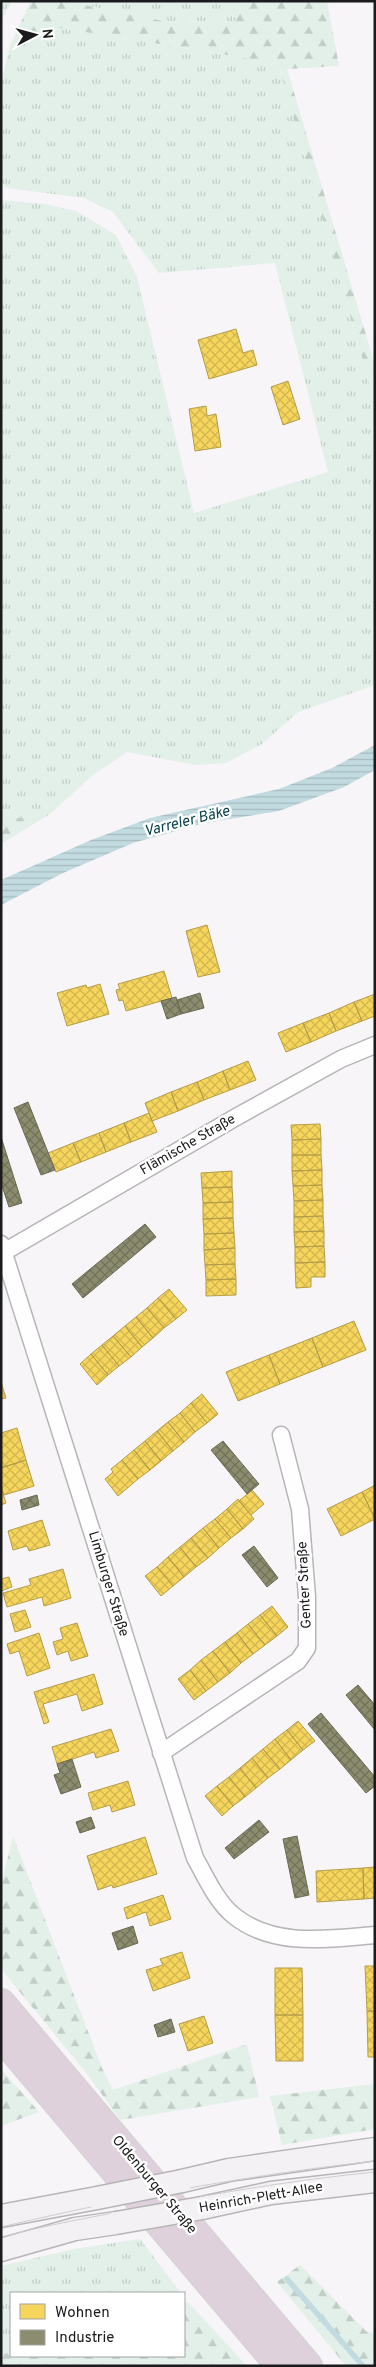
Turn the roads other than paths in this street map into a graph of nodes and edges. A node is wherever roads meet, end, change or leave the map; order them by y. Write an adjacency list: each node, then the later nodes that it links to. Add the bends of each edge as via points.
1 (375, 1045): 2 (street, Flämische Straße, via 341,1059)
2 (3, 1248): 4 (street, Limburger Straße)
3 (281, 1435): 4 (street, Genter Straße, via 300,1509 308,1597 307,1648 298,1661)
4 (161, 1753): 5 (street, Limburger Straße, via 195,1858 214,1893 233,1915 260,1931 290,1938)
5 (375, 1935)
6 (1, 2003): 13 (highway, Oldenburger Straße)
7 (1, 2036): 12 (highway, Oldenburger Straße)
8 (375, 2150): 10 (main road, bridge, via 229,2170)
9 (375, 2181): 11 (main road, Heinrich-Plett-Allee, bridge, via 271,2193 75,2229)
10 (1, 2216)
11 (1, 2250)
12 (280, 2366)
13 (308, 2366)

